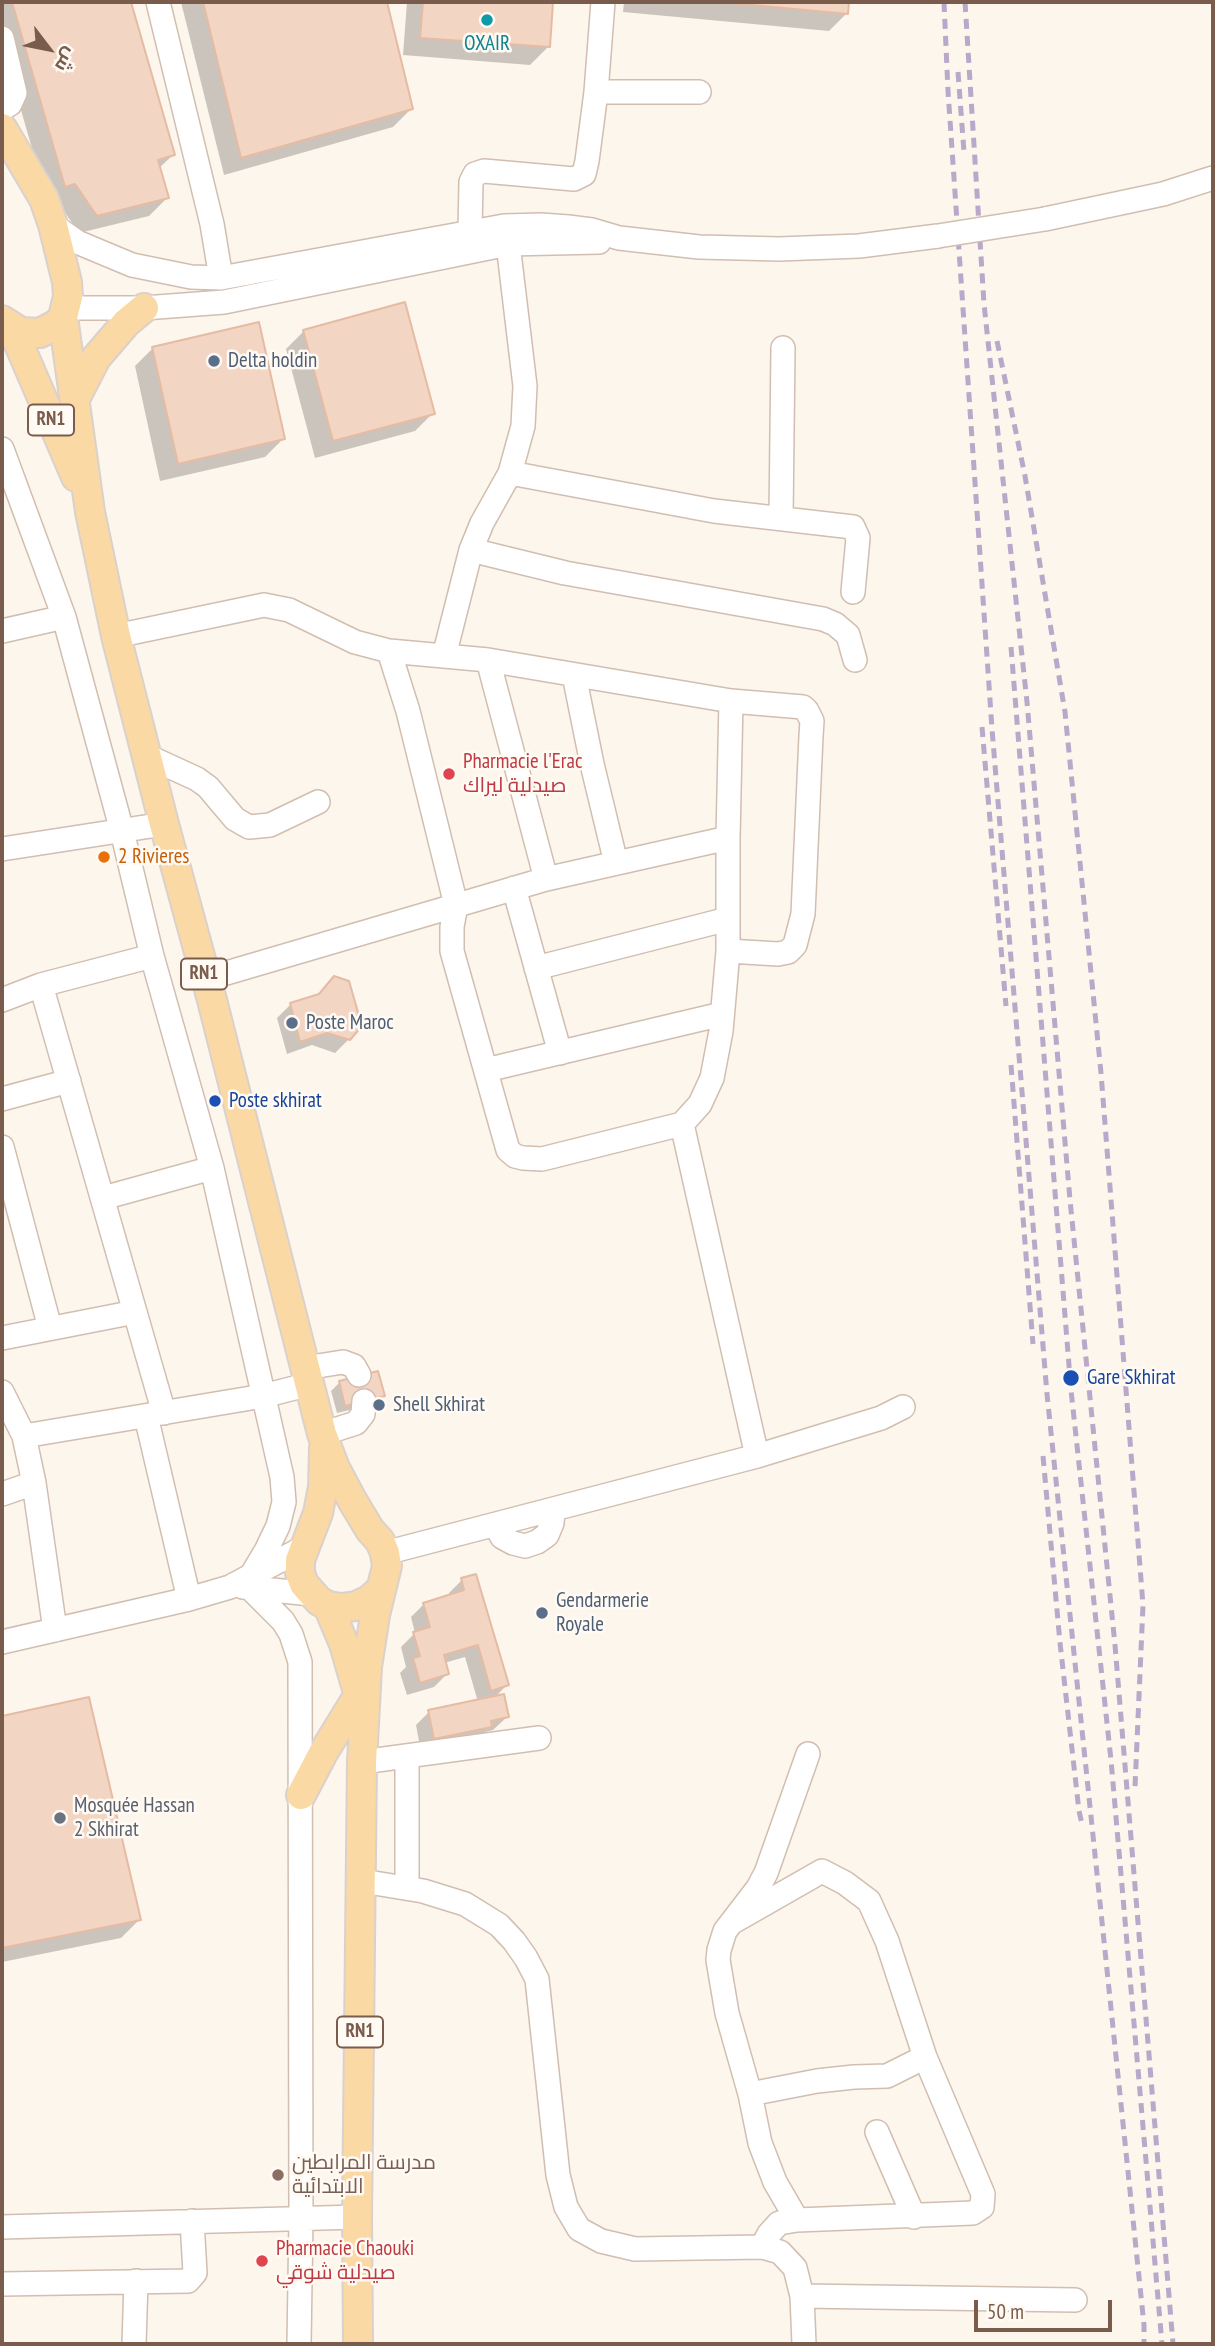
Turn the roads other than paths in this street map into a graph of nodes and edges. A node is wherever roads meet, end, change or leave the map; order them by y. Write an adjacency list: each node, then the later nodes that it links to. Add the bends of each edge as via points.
1 (158, 2): 15 (street)
2 (603, 2): 4 (street)
3 (2, 38): 6 (street, via 15,93)
4 (596, 92): 5 (street); 12 (street, via 584,174 573,179 475,174)
5 (699, 92)
6 (2, 109)
7 (2, 128): 10 (main road, RN1)
8 (2, 172): 10 (main road, via 16,172)
9 (1213, 178): 13 (street, bridge, via 1163,194 1045,219 859,246 699,247)
10 (38, 186): 11 (main road, RN1)
11 (53, 225): 15 (street, via 77,242 132,265); 17 (main road, RN1, via 67,282)
12 (470, 231): 13 (street, via 541,225); 15 (street)
13 (619, 238): 14 (street)
14 (508, 244): 16 (street, via 224,302); 22 (street, via 525,386 523,426)
15 (221, 278)
16 (144, 308): 17 (street); 20 (main road, via 103,348)
17 (65, 312): 18 (main road, RN1, via 57,324 40,333 30,334); 20 (main road, RN1)
18 (7, 324): 23 (main road, RN1)
19 (783, 348): 24 (street)
20 (75, 399): 23 (main road, RN1)
21 (2, 449): 27 (street)
22 (510, 473): 24 (street, via 714,511); 25 (street)
23 (90, 512): 29 (main road, RN1)
24 (780, 518): 26 (street, via 853,527 858,538)
25 (471, 550): 31 (street); 33 (street, via 565,573 823,619 848,635)
26 (853, 592)
27 (64, 617): 28 (street); 39 (street)
28 (2, 631)
29 (116, 636): 30 (street, via 264,605 289,610 355,642); 36 (main road, RN1)
30 (389, 651): 31 (street); 45 (street)
31 (444, 656): 32 (street)
32 (488, 660): 34 (street); 43 (street)
33 (855, 660)
34 (575, 675): 35 (street); 42 (street)
35 (731, 701): 40 (street); 47 (street, via 803,707 812,721 803,914 795,945 778,954)
36 (147, 756): 37 (street, via 197,779 235,819 249,827 270,825); 38 (main road, RN1)
37 (318, 802)
38 (164, 824): 39 (street); 50 (main road, RN1)
39 (122, 831): 41 (street); 48 (street)
40 (727, 838): 42 (street); 46 (street)
41 (2, 849)
42 (616, 863): 43 (street)
43 (546, 879): 44 (street)
44 (514, 888): 45 (street); 49 (street)
45 (456, 905): 50 (street); 55 (street, via 452,951)
46 (728, 919): 47 (street); 49 (street)
47 (728, 951): 53 (street)
48 (152, 956): 51 (street); 60 (street)
49 (536, 968): 54 (street)
50 (206, 979): 66 (main road, RN1)
51 (41, 985): 52 (street); 56 (street)
52 (2, 1000)
53 (722, 1014): 54 (street); 58 (street, via 712,1078 700,1104)
54 (560, 1053): 55 (street)
55 (486, 1070): 58 (street, via 508,1150 515,1156 542,1159)
56 (69, 1081): 57 (street); 61 (street)
57 (2, 1099)
58 (682, 1124): 74 (street)
59 (2, 1147): 63 (street)
60 (212, 1168): 61 (street); 68 (street)
61 (103, 1198): 62 (street)
62 (135, 1312): 63 (street); 71 (street)
63 (50, 1328): 64 (street)
64 (2, 1338)
65 (359, 1375): 66 (street, via 354,1366 343,1362)
66 (308, 1376): 68 (street); 72 (main road, RN1)
67 (2, 1392): 73 (street)
68 (264, 1396): 71 (street); 79 (street, via 284,1502 273,1538)
69 (364, 1401): 72 (street, via 363,1414 356,1423)
70 (904, 1407): 74 (street)
71 (155, 1414): 73 (street); 81 (street)
72 (323, 1434): 77 (main road, RN1, via 335,1468); 78 (main road, RN1, via 323,1487)
73 (24, 1436): 75 (street)
74 (757, 1456): 77 (street, via 496,1526)
75 (34, 1483): 76 (street); 83 (street)
76 (2, 1494)
77 (378, 1542): 78 (main road, via 359,1524 345,1521 319,1528); 80 (main road, RN1, via 387,1566)
78 (306, 1543): 79 (street); 82 (main road, RN1, via 300,1573)
79 (244, 1583): 81 (street); 82 (street); 90 (street, via 283,1621 297,1648)
80 (380, 1590): 82 (main road, via 356,1606 342,1608); 85 (main road, RN1)
81 (189, 1599): 83 (street)
82 (319, 1600): 85 (main road, RN1, via 346,1650)
83 (55, 1630): 84 (street)
84 (2, 1642)
85 (362, 1708): 89 (main road, RN1); 90 (main road, via 323,1753)
86 (539, 1738): 88 (street)
87 (808, 1754): 93 (street, via 766,1873)
88 (407, 1757): 89 (street); 92 (street)
89 (362, 1762): 91 (main road, RN1)
90 (301, 1795): 99 (street)
91 (362, 1881): 92 (street); 97 (main road, RN1)
92 (407, 1888): 103 (street, via 446,1896 484,1914 514,1941 537,1979 558,2175 566,2207 579,2229 601,2242 635,2249)
93 (732, 1923): 94 (street, via 822,1871 845,1883 869,1900); 95 (street, via 721,1940 718,1960 727,2013)
94 (925, 2057): 95 (street, via 887,2076 817,2081); 98 (street, via 983,2194 982,2207 973,2213)
95 (750, 2094): 100 (street, via 760,2143)
96 (877, 2132): 98 (street)
97 (357, 2217): 99 (street); 110 (main road, RN1)
98 (914, 2217): 100 (street)
99 (301, 2219): 101 (street); 109 (street)
100 (797, 2220): 103 (street, via 779,2223)
101 (192, 2221): 102 (street); 104 (street, via 192,2277 182,2283)
102 (2, 2227)
103 (762, 2247): 106 (street, via 780,2252 794,2268)
104 (136, 2281): 105 (street); 108 (street)
105 (2, 2284)
106 (802, 2297): 107 (street); 111 (street)
107 (1075, 2300)
108 (134, 2344)
109 (299, 2344)
110 (358, 2344)
111 (804, 2344)

